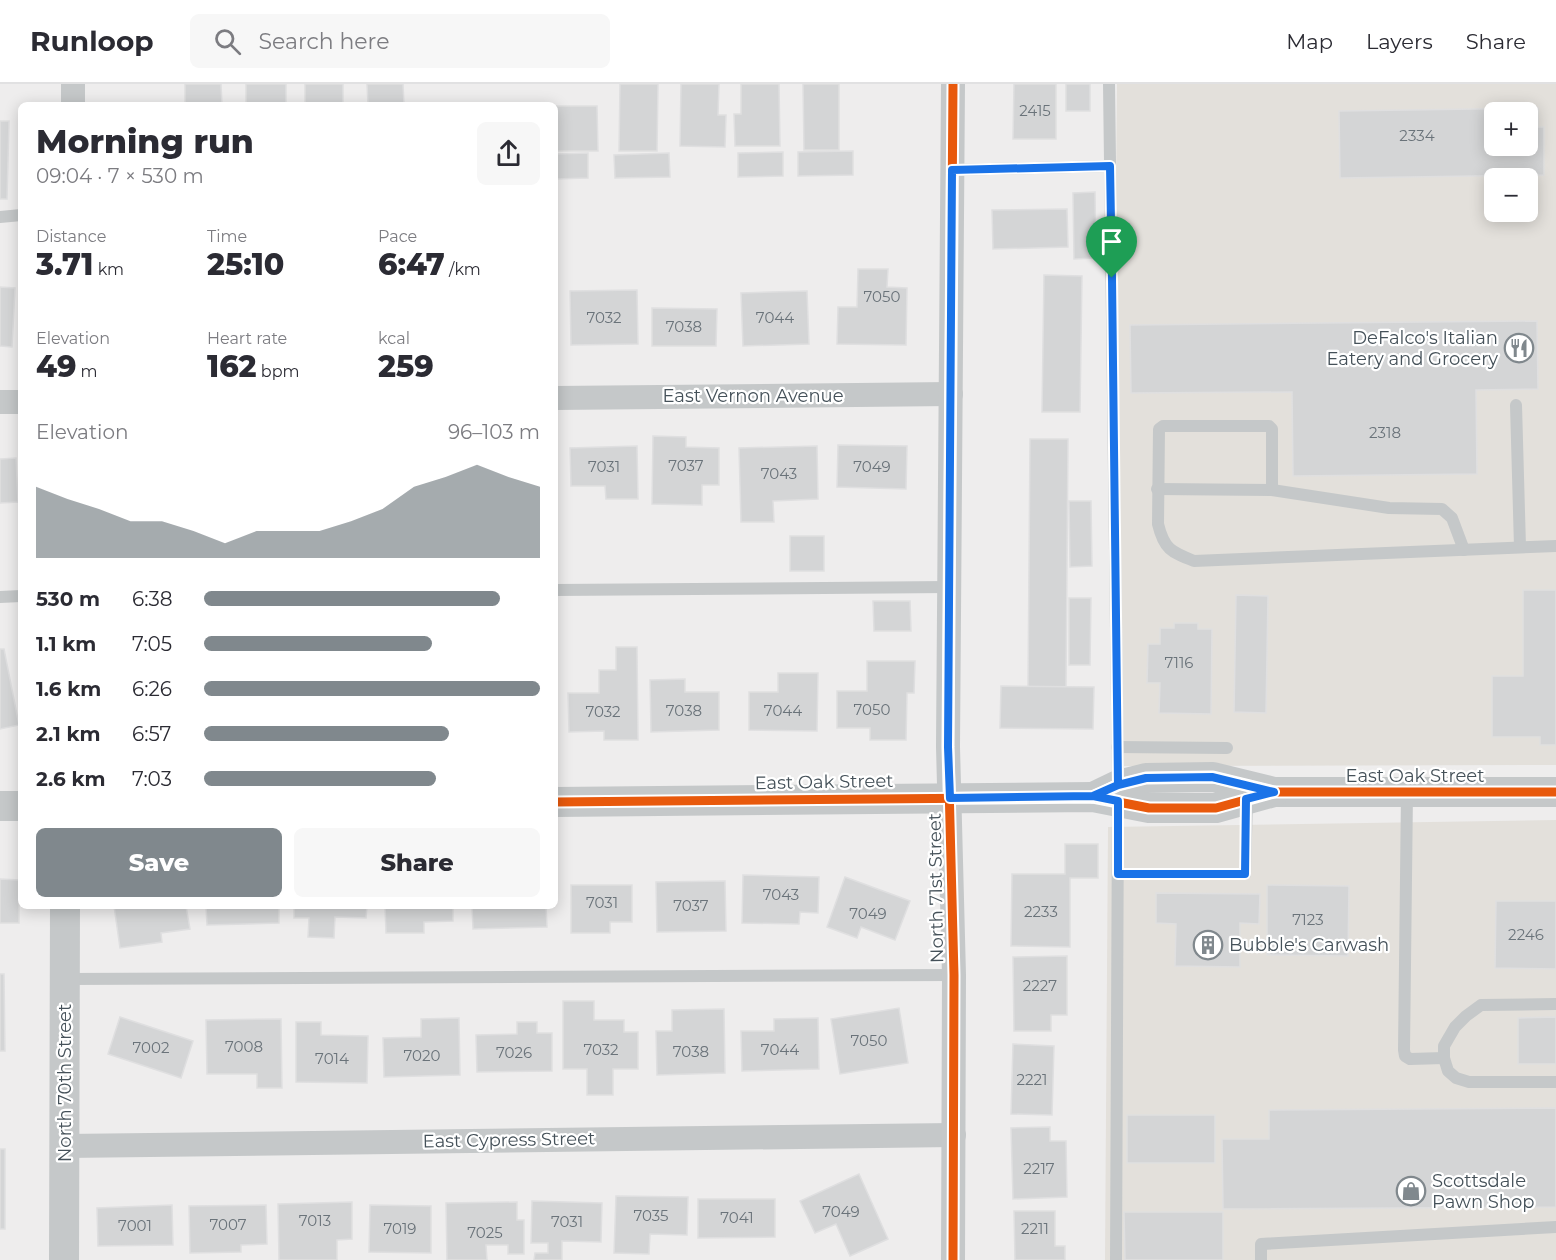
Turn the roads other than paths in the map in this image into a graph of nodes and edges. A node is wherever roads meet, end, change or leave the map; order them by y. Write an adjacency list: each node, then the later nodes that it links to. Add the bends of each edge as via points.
1 (73, 84): 4 (street)
2 (953, 84): 6 (street, North 71st Street)
3 (1109, 84): 5 (lane)
4 (73, 102)
5 (1110, 166): 6 (lane); 23 (lane)
6 (952, 170): 9 (street, North 71st Street)
7 (18, 215): 8 (lane)
8 (0, 217)
9 (951, 394): 10 (street, East Vernon Avenue); 19 (street, North 71st Street)
10 (558, 398)
11 (0, 402): 12 (street)
12 (18, 402)
13 (1516, 405): 17 (lane)
14 (1157, 489): 15 (lane); 15 (lane, via 1157,433 1163,426 1269,426); 18 (lane, via 1161,538 1171,552 1194,561)
15 (1272, 490): 18 (lane, via 1389,508 1442,509 1452,518)
16 (1556, 546): 17 (lane)
17 (1520, 547): 18 (lane)
18 (1464, 550)
19 (949, 587): 20 (lane); 29 (street, North 71st Street)
20 (558, 590)
21 (18, 596): 22 (lane)
22 (0, 597)
23 (1118, 747): 24 (lane); 27 (lane)
24 (1227, 748)
25 (1407, 792): 26 (street, East Oak Street); 28 (street, East Oak Street); 38 (lane, via 1404,1050 1410,1059)
26 (1556, 792)
27 (1110, 794): 28 (street, East Oak Street, via 1146,778 1212,777); 29 (street, East Oak Street); 33 (lane)
28 (1260, 795): 33 (lane, via 1245,874)
29 (950, 798): 30 (street, East Oak Street); 35 (street, North 71st Street)
30 (558, 802)
31 (0, 806): 32 (street)
32 (18, 806)
33 (1118, 874): 45 (lane)
34 (65, 909): 36 (street, North 70th Street)
35 (954, 975): 36 (lane); 40 (street, North 71st Street)
36 (64, 979): 41 (street, North 70th Street)
37 (1556, 1004): 38 (lane, via 1481,1005 1455,1028 1444,1046)
38 (1444, 1058): 39 (lane, via 1448,1071 1469,1082)
39 (1556, 1082)
40 (954, 1135): 41 (street, East Cypress Street); 44 (street, North 71st Street)
41 (65, 1146): 43 (street, North 70th Street)
42 (1556, 1227): 46 (lane, via 1261,1244)
43 (64, 1260)
44 (953, 1260)
45 (1116, 1260)
46 (1261, 1260)

